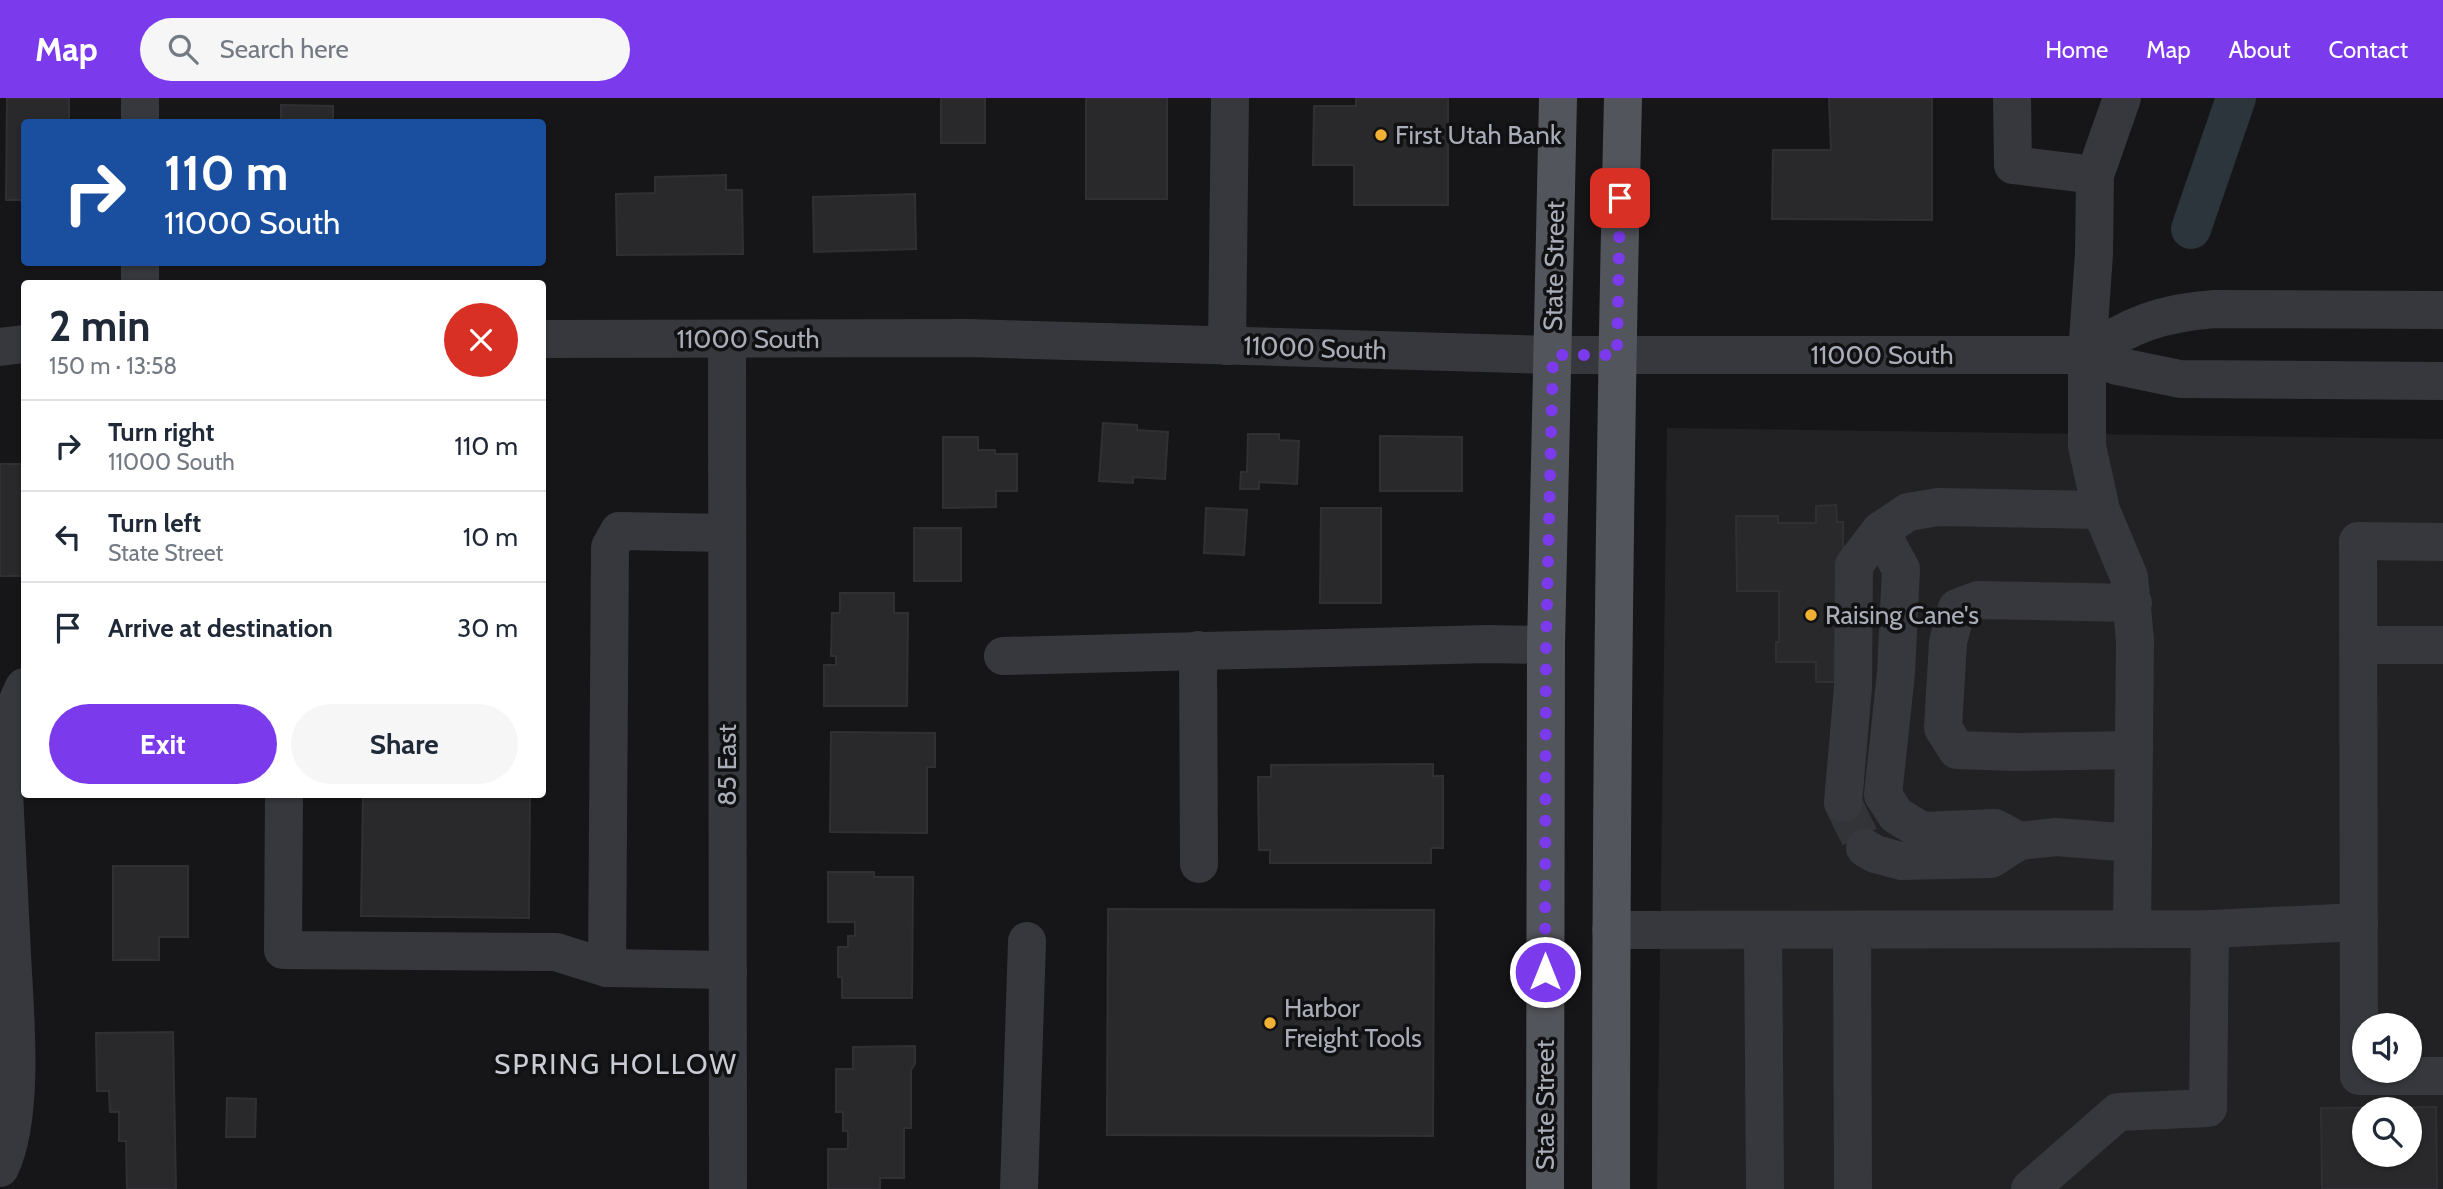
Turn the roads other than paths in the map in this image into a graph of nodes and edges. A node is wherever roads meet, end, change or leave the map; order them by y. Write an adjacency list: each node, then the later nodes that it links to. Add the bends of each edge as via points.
1 (140, 98): 7 (street)
2 (1230, 98): 13 (street)
3 (1558, 98): 15 (main road, State Street)
4 (1623, 98): 16 (main road)
5 (2012, 98): 8 (street, via 2013,165)
6 (2122, 98): 8 (street)
7 (140, 119)
8 (2095, 176): 17 (street)
9 (2443, 310): 17 (street, via 2182,312 2128,328)
10 (546, 339): 11 (street, 11000 South)
11 (727, 340): 13 (street, 11000 South, via 967,338); 21 (street, 85 East)
12 (21, 344): 14 (street)
13 (1227, 346): 15 (street, 11000 South)
14 (0, 347)
15 (1553, 355): 16 (street, 11000 South); 24 (main road, State Street)
16 (1617, 355): 17 (street, 11000 South); 40 (main road)
17 (2087, 355): 18 (street, 11000 South, via 2127,369 2180,379); 19 (street, via 2087,446)
18 (2443, 381)
19 (2101, 510): 20 (street, via 1938,506 1908,512); 23 (street, via 2129,577)
20 (1880, 531): 32 (street, via 1854,565 1853,687); 33 (street, via 1901,569 1883,795 1896,814 1922,831 1995,828)
21 (727, 533): 44 (street, via 619,531 610,548); 45 (street, 85 East)
22 (2443, 542): 25 (street, via 2358,541)
23 (2133, 603): 30 (street); 30 (street, via 1978,600 1958,608 1948,642 1943,728 1956,750)
24 (1546, 645): 27 (street); 50 (main road, State Street)
25 (2358, 645): 26 (street); 37 (street)
26 (2443, 645)
27 (1198, 650): 28 (street); 36 (street)
28 (1003, 656)
29 (21, 693): 47 (street, via 6,738 3,772 15,1046 12,1129)
30 (2134, 751): 34 (street)
31 (285, 798): 44 (street, via 283,950 556,952)
32 (1843, 803)
33 (2019, 841): 34 (street, via 2056,837); 35 (street, via 1991,859 1901,861)
34 (2133, 843): 38 (street)
35 (1865, 848)
36 (1199, 864)
37 (2359, 922): 39 (street); 46 (street, via 2359,1076)
38 (2132, 929): 39 (street); 42 (street)
39 (2210, 929): 54 (street, via 2208,1108 2118,1112)
40 (1611, 930): 41 (street); 51 (main road)
41 (1763, 930): 42 (street); 52 (street)
42 (1853, 930): 53 (street)
43 (1027, 941): 49 (street)
44 (607, 968): 45 (street)
45 (728, 970): 48 (street, 85 East)
46 (2443, 1076)
47 (0, 1168)
48 (728, 1189)
49 (1019, 1189)
50 (1545, 1189)
51 (1611, 1189)
52 (1765, 1189)
53 (1853, 1189)
54 (2030, 1189)

